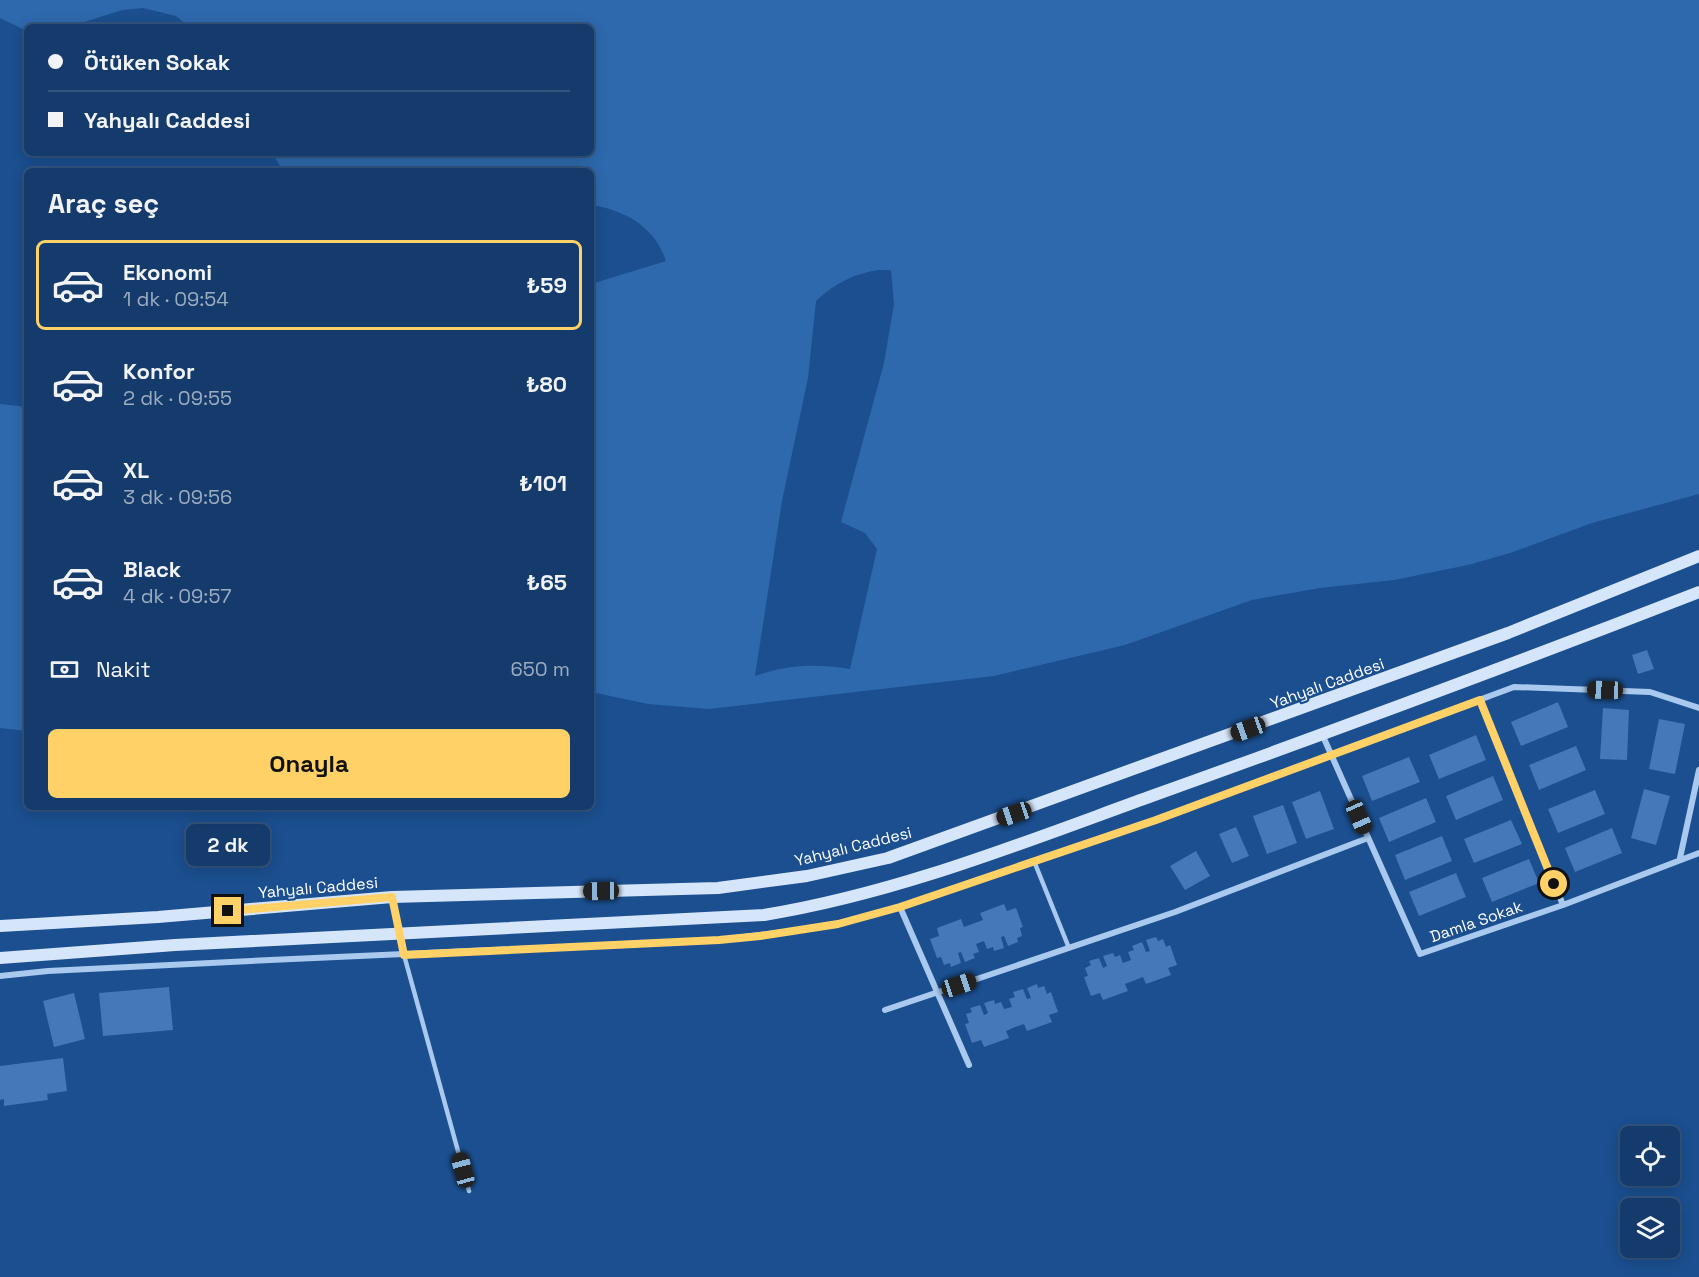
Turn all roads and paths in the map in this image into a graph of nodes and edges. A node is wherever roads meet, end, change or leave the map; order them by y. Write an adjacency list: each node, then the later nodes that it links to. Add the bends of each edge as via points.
1 (1699, 556): 12 (main road, Yahyalı Caddesi, via 1453,654 888,858 807,876 718,888)
2 (1699, 592): 5 (main road)
3 (1480, 700): 4 (street, via 1514,687 1650,692); 6 (street); 13 (street)
4 (1699, 708)
5 (1322, 734): 6 (street, Damla Sokak); 16 (main road, via 942,871 837,902 764,915)
6 (1332, 755): 8 (street, Damla Sokak); 11 (street)
7 (1699, 770): 10 (street)
8 (1368, 838): 13 (street, Damla Sokak, via 1420,954); 17 (street)
9 (1699, 853): 10 (street, Damla Sokak)
10 (1680, 858): 13 (street, Damla Sokak)
11 (1034, 861): 14 (street); 17 (lane)
12 (392, 897): 15 (main road, Yahyalı Caddesi); 16 (lane)
13 (1563, 904)
14 (900, 907): 18 (street, via 838,924 760,936); 21 (street)
15 (0, 926)
16 (399, 933): 18 (lane); 19 (main road)
17 (1069, 948): 21 (street)
18 (404, 955): 20 (street); 24 (lane)
19 (0, 958)
20 (0, 976)
21 (937, 993): 22 (street); 23 (street)
22 (885, 1010)
23 (969, 1065)
24 (469, 1191)

